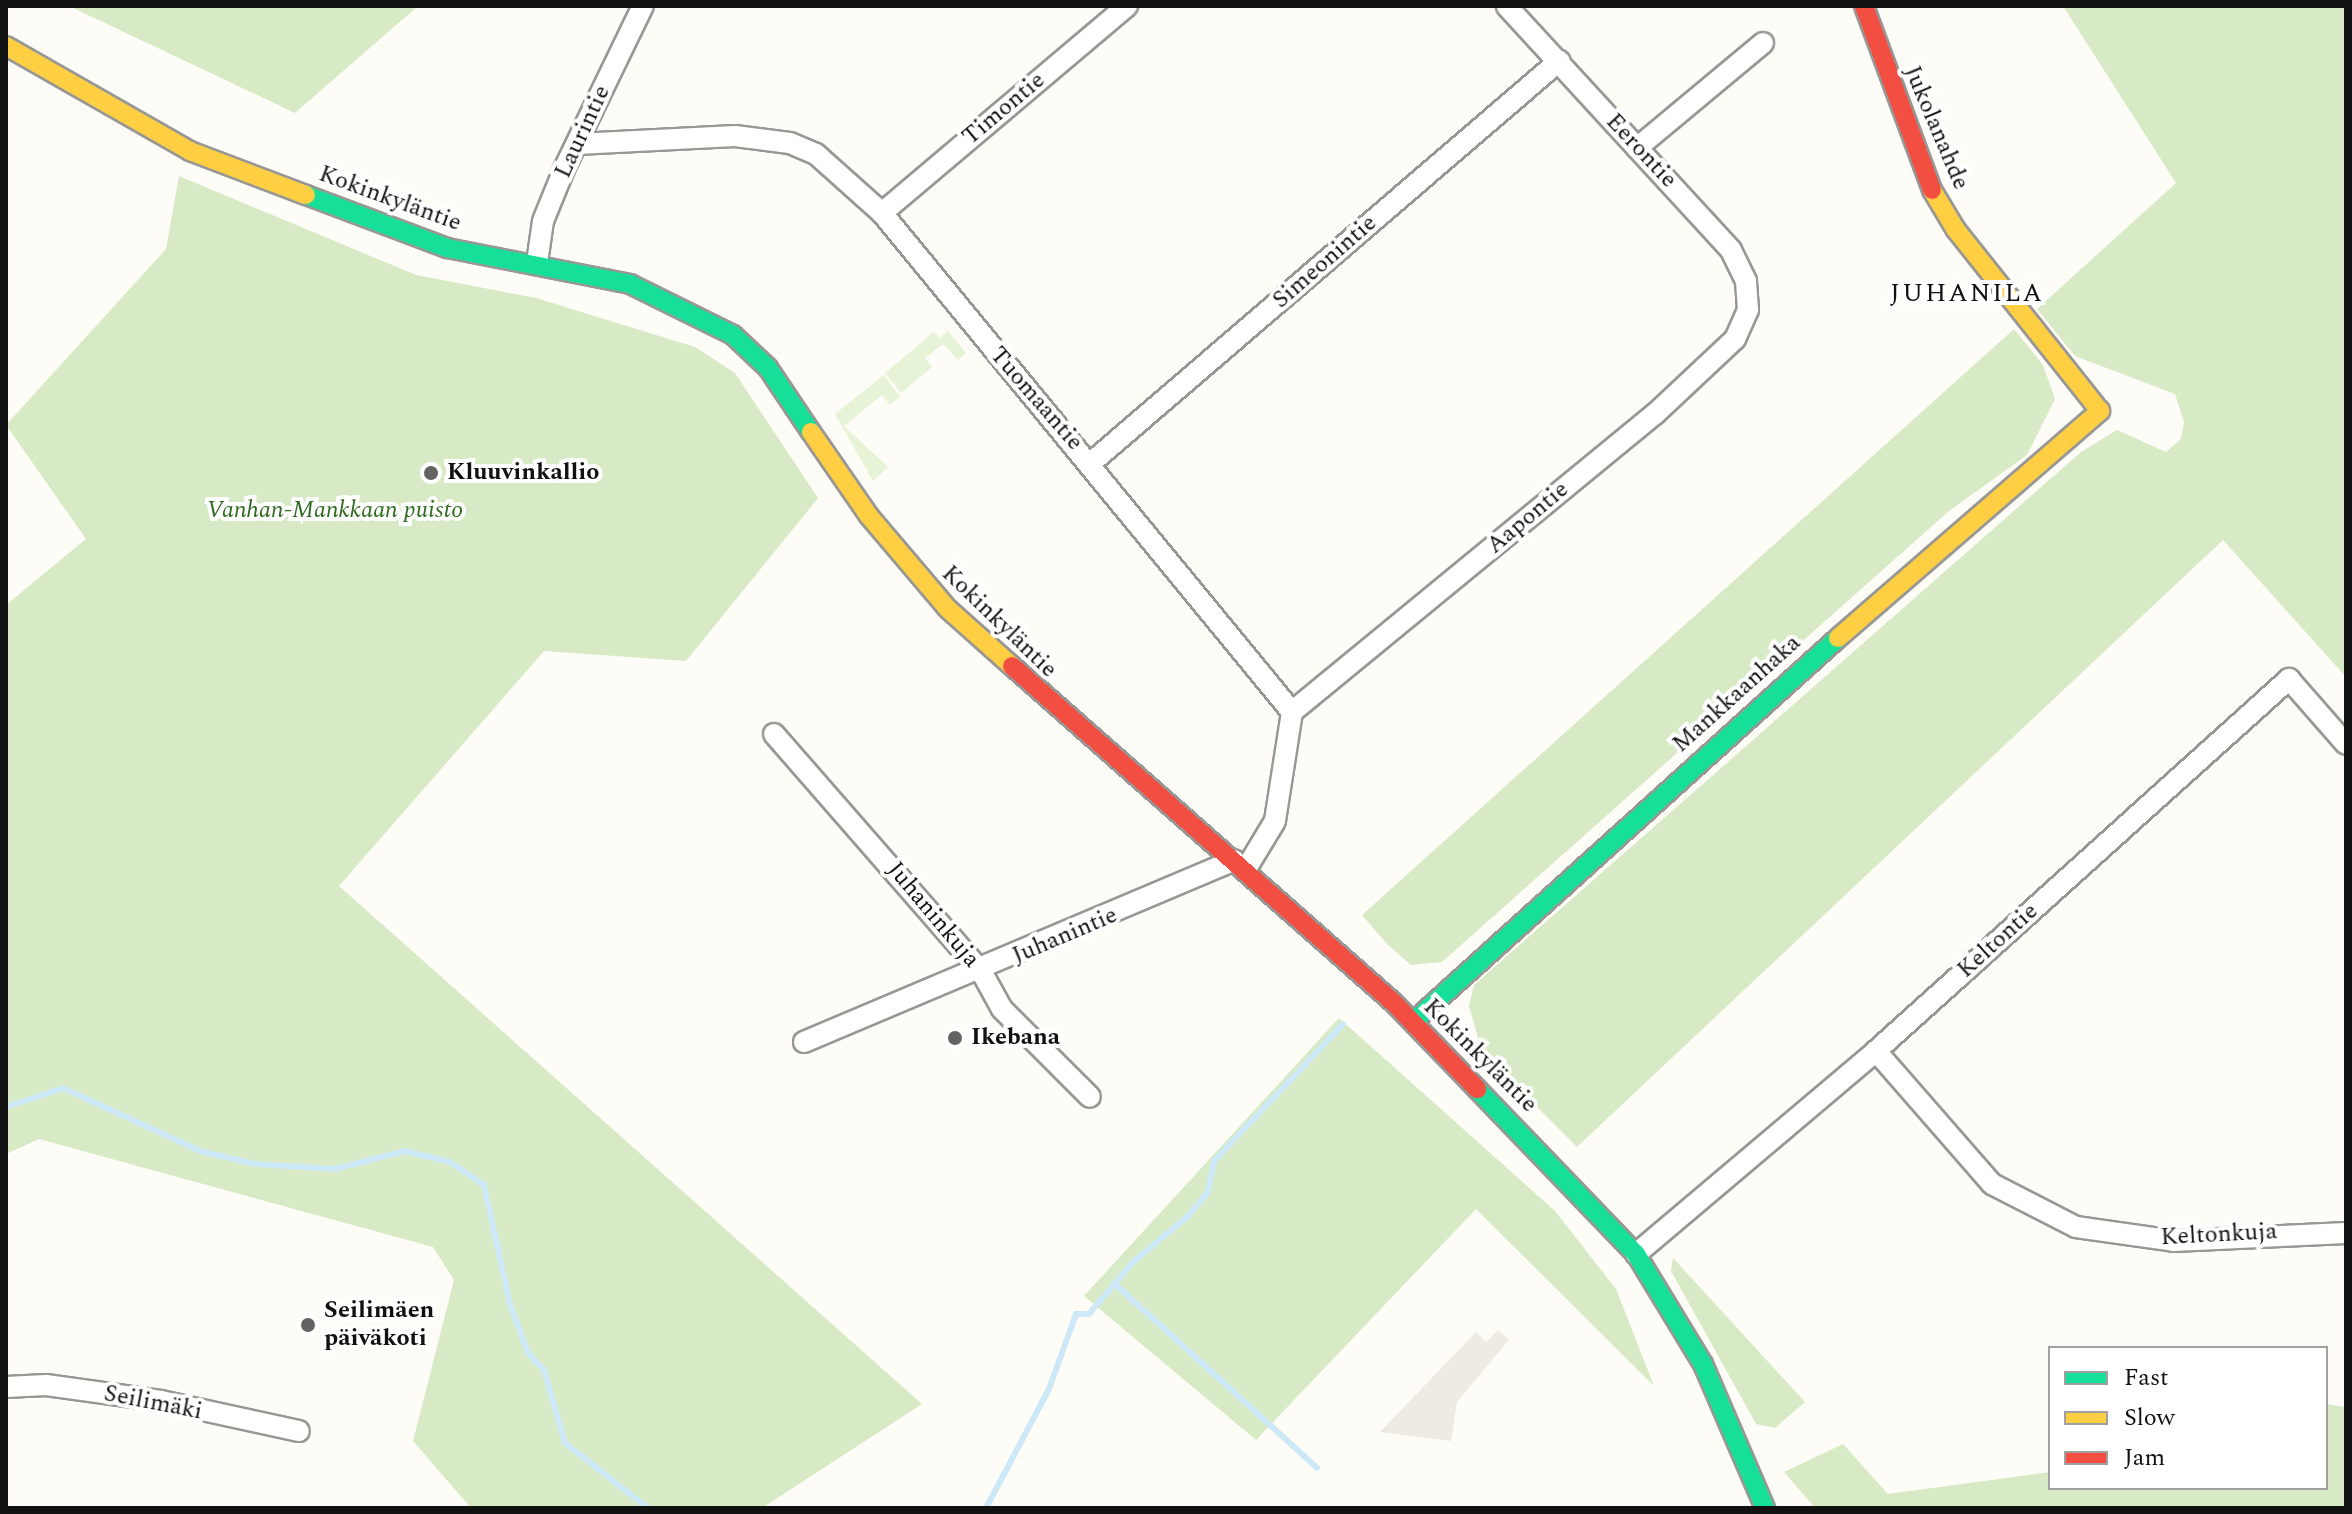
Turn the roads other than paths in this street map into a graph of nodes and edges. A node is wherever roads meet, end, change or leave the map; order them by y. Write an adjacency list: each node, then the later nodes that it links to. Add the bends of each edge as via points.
1 (643, 6): 8 (street, Laurintie)
2 (1127, 6): 10 (street, Timontie)
3 (1507, 6): 7 (street, Eerontie)
4 (1864, 6): 13 (main road, Jukolanahde, via 1924,175 1956,230)
5 (1763, 43): 9 (street)
6 (6, 46): 11 (main road, Kokinkyläntie, via 190,151 447,248)
7 (1559, 61): 9 (street, Eerontie); 14 (street, Simeonintie)
8 (577, 144): 10 (street, Tuomaantie, via 735,136 790,143 816,154); 11 (street, Laurintie, via 543,221)
9 (1637, 148): 12 (street, Eerontie, via 1731,250 1746,281)
10 (882, 213): 14 (street, Tuomaantie)
11 (537, 263): 18 (main road, Kokinkyläntie, via 662,295 733,335 768,368 869,516 948,609)
12 (1748, 310): 15 (street, Aapontie, via 1735,339 1655,414)
13 (2100, 411): 20 (main road, Mankkaanhaka, via 1894,586)
14 (1092, 462): 15 (street, Tuomaantie)
15 (1292, 712): 18 (street, via 1275,821)
16 (774, 734): 19 (street, Juhaninkuja)
17 (2346, 744): 22 (street, Keltontie, via 2289,679)
18 (1240, 864): 19 (street, Juhanintie); 20 (main road, Kokinkyläntie)
19 (981, 971): 21 (street, Juhanintie); 23 (street, Juhaninkuja, via 1002,1009)
20 (1413, 1022): 25 (main road, Kokinkyläntie)
21 (804, 1042)
22 (1876, 1051): 24 (street, Keltonkuja, via 1992,1184 2076,1227 2174,1241); 25 (street, Keltontie)
23 (1090, 1097)
24 (2346, 1233)
25 (1636, 1254): 28 (main road, Kokinkyläntie, via 1703,1364)
26 (6, 1387): 27 (street, Seilimäki, via 46,1385 161,1401)
27 (299, 1431)
28 (1765, 1508)

